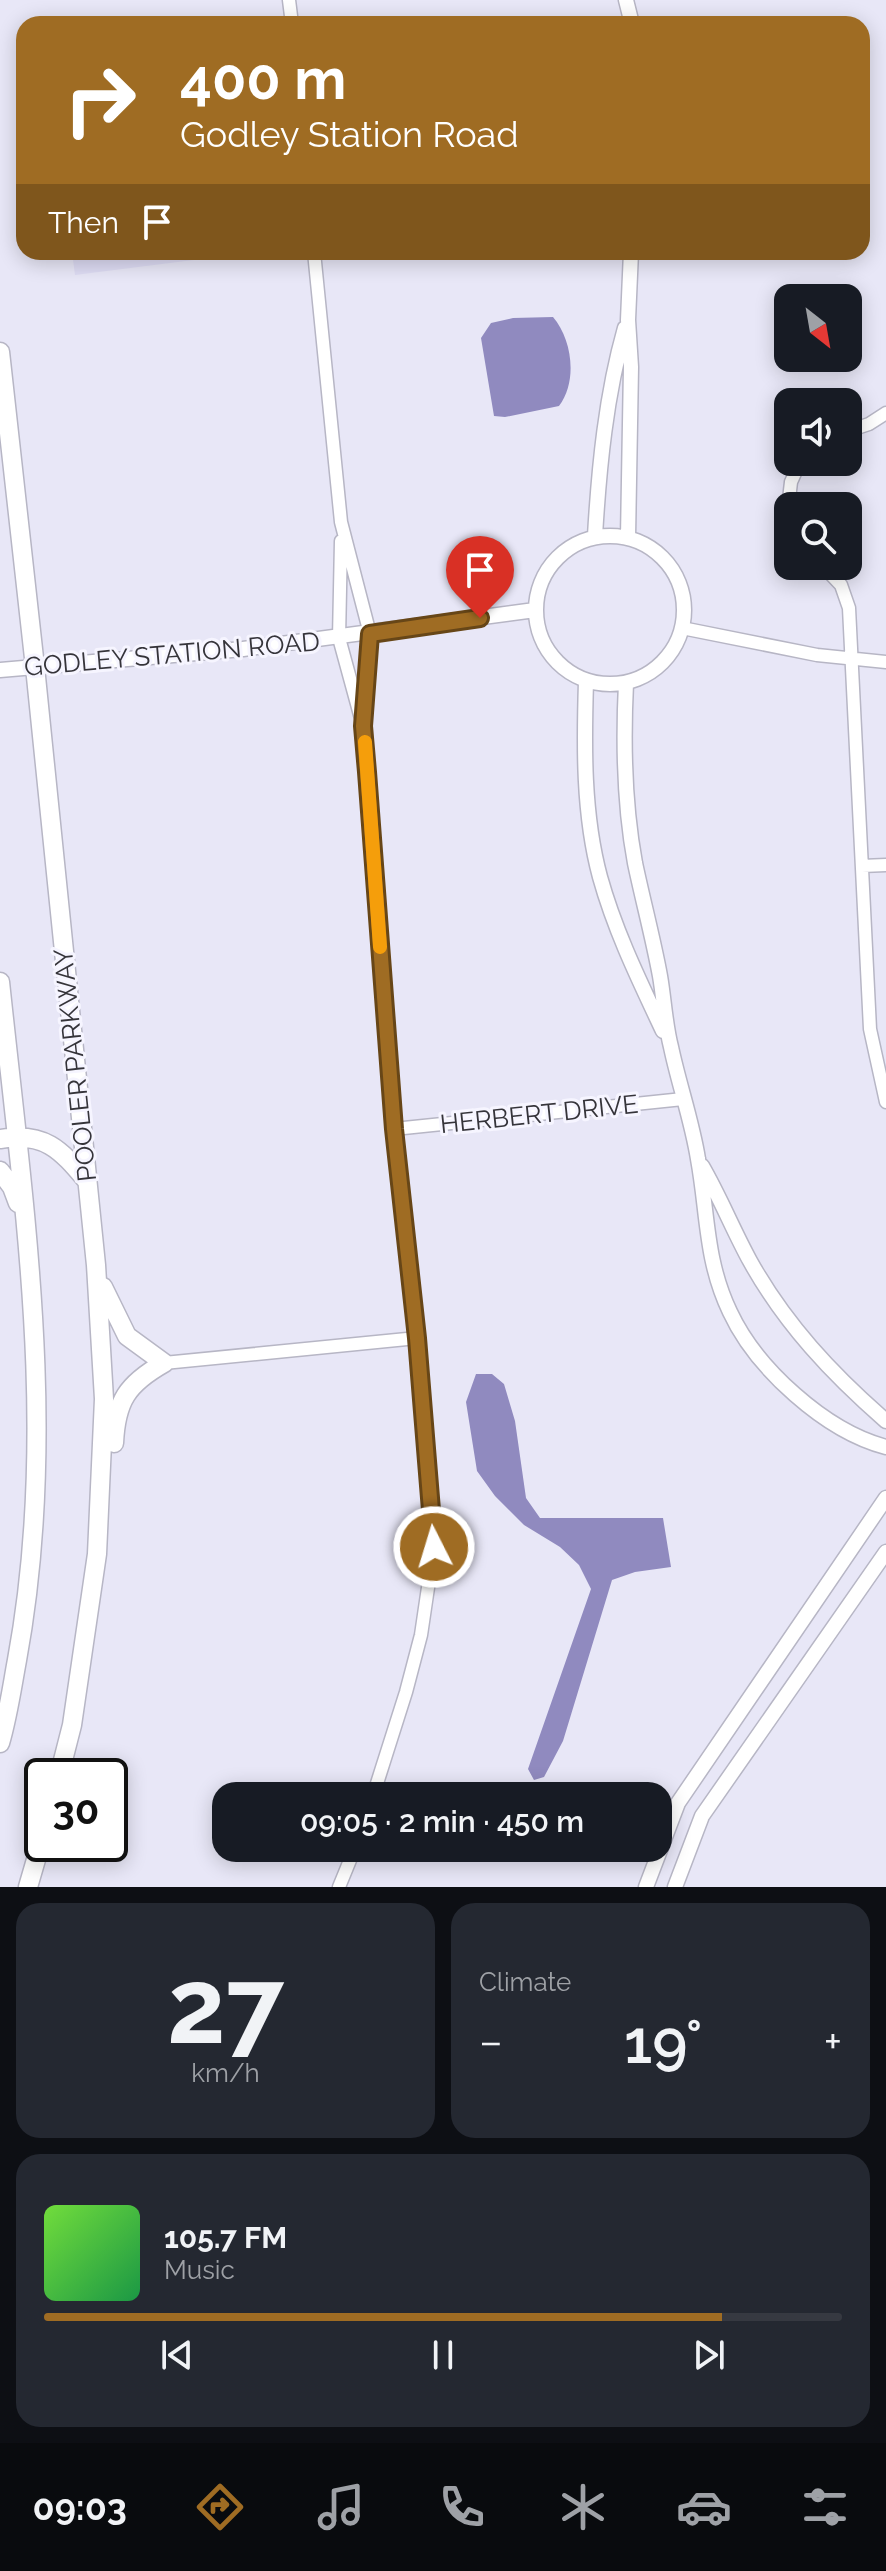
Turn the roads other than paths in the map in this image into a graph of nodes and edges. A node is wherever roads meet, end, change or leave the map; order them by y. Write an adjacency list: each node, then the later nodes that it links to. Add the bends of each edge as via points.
1 (315, 260): 7 (street)
2 (631, 260): 3 (street)
3 (628, 320): 8 (street, via 614,367); 9 (street)
4 (0, 352): 17 (main road, POOLER PARKWAY)
5 (886, 413): 6 (street)
6 (862, 426)
7 (341, 522): 13 (street); 14 (street)
8 (595, 536): 9 (street); 11 (street, via 552,562 539,584)
9 (628, 537): 12 (street, via 662,556 674,571 683,599)
10 (837, 580): 15 (street, via 846,595)
11 (535, 610): 13 (street, GODLEY STATION ROAD); 19 (street, via 538,633 549,653)
12 (682, 628): 15 (street); 20 (street, via 662,663)
13 (370, 634): 14 (street, GODLEY STATION ROAD); 21 (street)
14 (339, 638): 17 (street, GODLEY STATION ROAD); 21 (street)
15 (851, 660): 16 (street); 23 (street)
16 (886, 662)
17 (35, 667): 18 (street, GODLEY STATION ROAD); 34 (main road, POOLER PARKWAY)
18 (0, 670)
19 (586, 681): 20 (street); 25 (street, via 587,801 600,875 620,937)
20 (626, 683): 25 (street, via 625,789)
21 (363, 726): 30 (street)
22 (886, 865): 23 (street)
23 (862, 866): 28 (street, via 870,1029)
24 (0, 982): 26 (main road)
25 (670, 1045): 27 (street)
26 (9, 1068): 29 (main road); 31 (main road)
27 (683, 1099): 30 (street, HERBERT DRIVE); 32 (street)
28 (886, 1102)
29 (0, 1105)
30 (394, 1129): 37 (street)
31 (8, 1138): 34 (main road, via 48,1141); 35 (main road)
32 (698, 1159): 39 (street, via 780,1309 819,1359); 40 (street, via 714,1270 730,1314 748,1343 802,1401)
33 (0, 1171): 35 (main road)
34 (87, 1181): 36 (main road, POOLER PARKWAY)
35 (25, 1221): 44 (main road, via 38,1378 38,1465 33,1554)
36 (96, 1265): 38 (main road, via 127,1336); 42 (main road, POOLER PARKWAY, via 104,1399)
37 (417, 1338): 38 (street); 46 (street, via 434,1547 421,1635)
38 (164, 1363): 42 (main road, via 123,1397 115,1421 112,1497)
39 (886, 1421)
40 (886, 1447)
41 (886, 1498): 51 (street, via 678,1803)
42 (98, 1536): 45 (main road, POOLER PARKWAY, via 82,1668)
43 (886, 1552): 52 (street, via 702,1816)
44 (0, 1743)
45 (64, 1758)
46 (377, 1782)
47 (35, 1862): 49 (main road)
48 (349, 1862): 50 (street)
49 (28, 1887)
50 (339, 1887)
51 (646, 1887)
52 (675, 1887)

